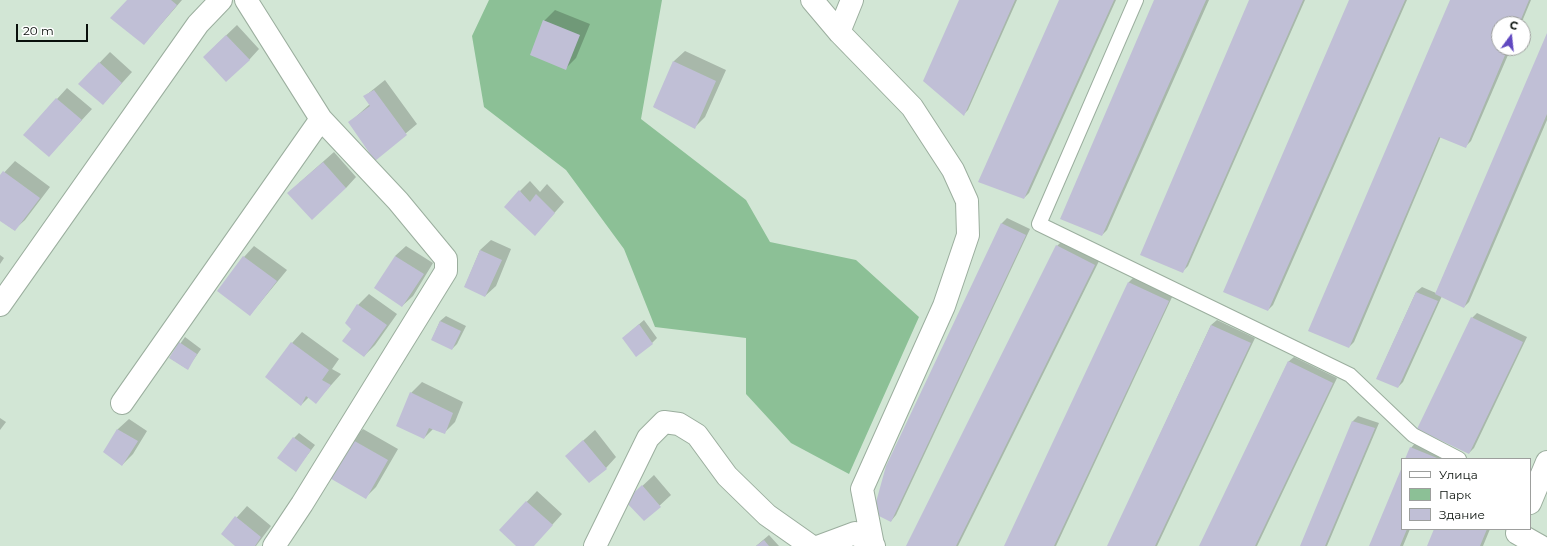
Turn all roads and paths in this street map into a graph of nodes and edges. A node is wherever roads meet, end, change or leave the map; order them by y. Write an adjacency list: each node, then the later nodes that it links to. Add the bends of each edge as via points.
1 (221, 0): 8 (street, via 198,24)
2 (246, 0): 7 (street)
3 (812, 0): 6 (street)
4 (852, 0): 6 (street)
5 (1136, 0): 10 (lane, via 1040,224 1350,375 1413,435)
6 (839, 32): 18 (street, via 912,108 953,170 967,201 968,235 944,306 862,489)
7 (321, 119): 9 (street); 14 (street, via 398,201 446,260 446,271)
8 (0, 305)
9 (122, 403)
10 (1457, 458)
11 (1547, 462): 12 (street)
12 (1531, 498)
13 (1516, 536): 19 (street)
14 (274, 546)
15 (595, 546): 16 (street, via 648,438 664,422 680,424 697,435 726,476 768,515)
16 (811, 546)
17 (820, 546): 18 (street, via 855,533)
18 (874, 546)
19 (1540, 546)

